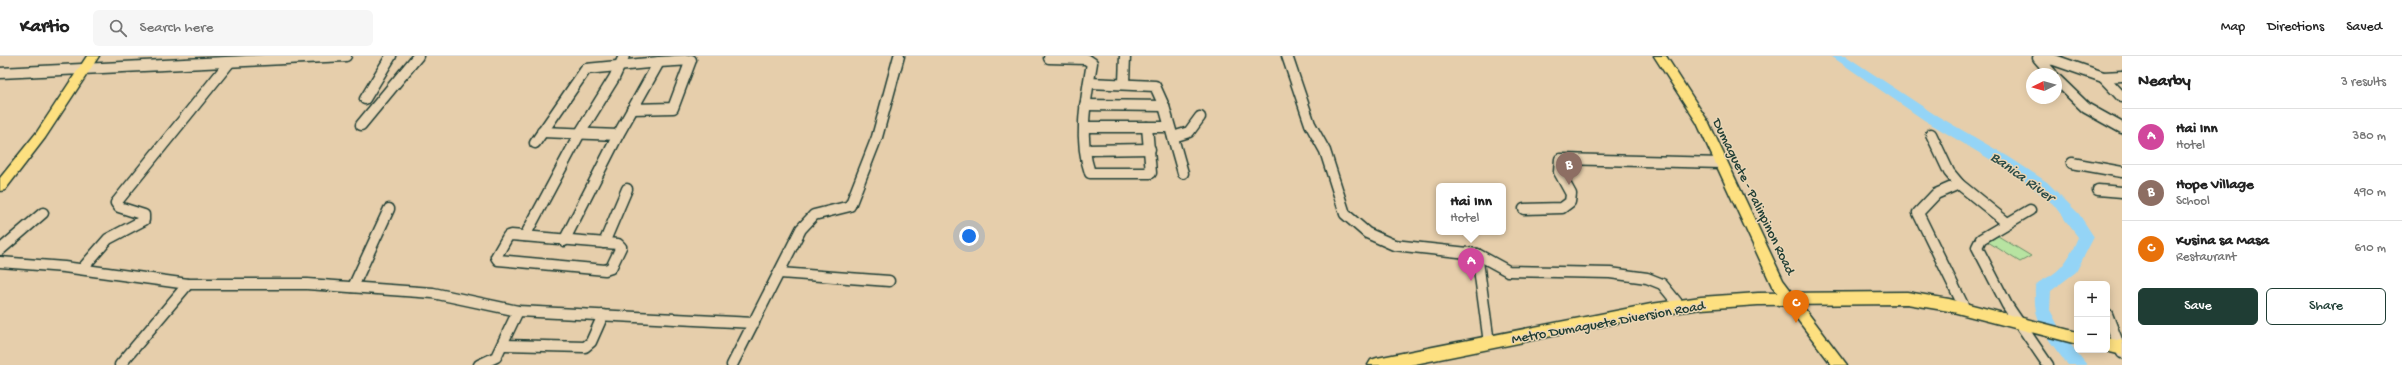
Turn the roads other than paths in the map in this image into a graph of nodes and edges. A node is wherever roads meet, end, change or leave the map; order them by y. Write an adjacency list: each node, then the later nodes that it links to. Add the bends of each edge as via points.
1 (93, 56): 15 (main road)
2 (346, 56): 9 (street)
3 (391, 56): 23 (street)
4 (418, 56): 28 (street)
5 (899, 56): 62 (street, via 877,137 850,206 814,215 801,229)
6 (1125, 56): 20 (street)
7 (1287, 56): 59 (street, via 1310,124 1325,151 1345,214 1367,233 1394,245)
8 (1660, 56): 41 (main road, Dumaguete - Palinpinon Road, via 1703,123)
9 (304, 57): 13 (street)
10 (1049, 58): 19 (street, via 1090,60)
11 (623, 60): 12 (street); 33 (street, via 583,71); 34 (street)
12 (659, 62): 26 (street); 26 (street, via 691,60 672,108)
13 (229, 63): 15 (street); 61 (street, via 116,203 119,207 144,215 144,220 110,235 98,246)
14 (2047, 68): 18 (street, via 2038,58 2054,60)
15 (84, 69): 16 (street); 46 (main road, via 42,135)
16 (0, 73)
17 (2122, 76): 18 (street)
18 (2103, 77): 22 (street)
19 (1089, 83): 20 (street); 24 (street)
20 (1124, 83): 25 (street, via 1155,86)
21 (2062, 86): 32 (street, via 2078,103 2108,123)
22 (2121, 95)
23 (365, 99)
24 (1085, 105): 25 (street); 30 (street)
25 (1164, 106): 31 (street)
26 (632, 109): 36 (street)
27 (1200, 117): 37 (street, via 1189,132)
28 (361, 126)
29 (1147, 126): 30 (street); 31 (street); 39 (street)
30 (1085, 127): 40 (street)
31 (1169, 127): 37 (street)
32 (2122, 128)
33 (542, 132): 34 (street); 38 (street)
34 (580, 133): 36 (street); 55 (street)
35 (1931, 134): 45 (street, via 1949,172)
36 (618, 135): 56 (street)
37 (1173, 137): 44 (street)
38 (535, 142)
39 (1150, 149): 40 (street); 40 (street, via 1152,170 1148,173 1090,173)
40 (1086, 150)
41 (1722, 162): 51 (street, via 1560,159 1560,172 1571,194 1570,202 1562,208); 66 (main road, Dumaguete - Palinpinon Road, via 1770,266)
42 (2072, 163): 43 (street)
43 (2122, 172)
44 (1183, 173)
45 (1959, 184): 54 (street); 68 (street, via 1936,194 1918,213)
46 (0, 187)
47 (627, 190): 57 (street)
48 (2098, 190): 49 (street)
49 (2122, 192)
50 (389, 209): 65 (street)
51 (1524, 209)
52 (2030, 210): 54 (street)
53 (43, 213): 58 (street)
54 (2006, 222): 73 (street, via 1981,239 1977,247)
55 (525, 236): 56 (street); 57 (street, via 508,236 496,259 605,270 611,268 621,247)
56 (564, 241): 57 (street)
57 (604, 243)
58 (0, 250)
59 (1477, 254): 67 (street, via 1490,258 1498,267 1508,271 1635,274 1659,282); 75 (street)
60 (0, 262): 61 (street)
61 (82, 270): 64 (street)
62 (780, 273): 63 (street); 72 (street)
63 (889, 281)
64 (188, 284): 65 (street, via 307,284); 78 (street)
65 (353, 287): 69 (street, via 433,293)
66 (1788, 298): 67 (highway, Metro Dumaguete Diversion Road); 68 (highway, Metro Dumaguete Diversion Road, via 1901,297); 82 (main road, Dumaguete - Palinpinon Road)
67 (1679, 305): 75 (highway, Metro Dumaguete Diversion Road)
68 (1965, 309): 73 (highway, Metro Dumaguete Diversion Road)
69 (518, 311): 70 (street); 76 (street)
70 (603, 315): 72 (street); 76 (street, via 591,342 586,347)
71 (2108, 317): 77 (street)
72 (754, 323): 80 (street)
73 (2022, 325): 74 (highway, Metro Dumaguete Diversion Road); 83 (street)
74 (2074, 337)
75 (1489, 343): 81 (highway, Metro Dumaguete Diversion Road)
76 (504, 345): 79 (street, via 493,360)
77 (2118, 348)
78 (120, 365)
79 (480, 365)
80 (732, 365)
81 (1377, 365)
82 (1840, 365)
83 (2048, 365)

